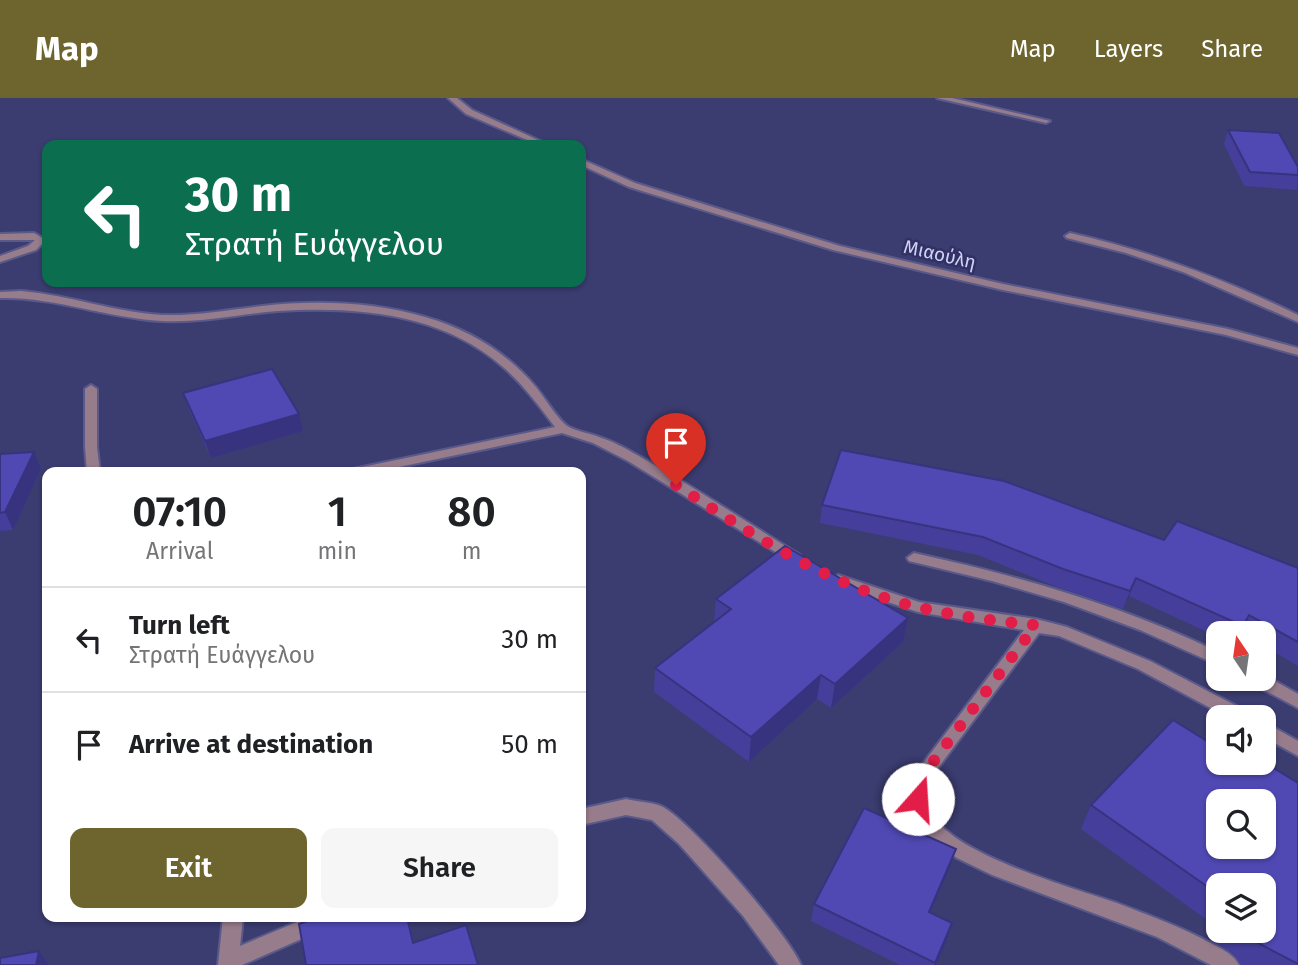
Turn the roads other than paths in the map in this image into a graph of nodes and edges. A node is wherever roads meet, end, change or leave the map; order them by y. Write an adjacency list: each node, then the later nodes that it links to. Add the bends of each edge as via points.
1 (452, 98): 4 (street, via 480,117)
2 (941, 98): 3 (street)
3 (1046, 121)
4 (533, 140)
5 (586, 164): 11 (street, Μιαούλη, via 632,185 837,248 1228,332)
6 (1070, 236): 10 (street, via 1170,262)
7 (0, 237): 8 (street, via 41,240)
8 (0, 259)
9 (0, 295): 13 (street, via 55,296 105,311 165,318 324,305 384,310 443,328 500,358)
10 (1298, 319)
11 (1298, 352)
12 (90, 389): 14 (street)
13 (563, 429): 15 (street); 17 (street, via 633,458 817,570 878,596 959,615)
14 (93, 467)
15 (382, 467)
16 (914, 558): 18 (street, via 1009,579 1064,597)
17 (1036, 625): 21 (street, via 1094,642); 29 (street, via 924,774 918,799 927,822 948,842 979,860 1171,935)
18 (1206, 654)
19 (1276, 690): 20 (street)
20 (1298, 702)
21 (1218, 705)
22 (1276, 736): 23 (street)
23 (1298, 749)
24 (586, 816): 28 (street, via 626,807 657,813 686,838 750,910)
25 (232, 922): 27 (street)
26 (320, 922): 27 (street)
27 (228, 963)
28 (791, 965)
29 (1229, 965)

